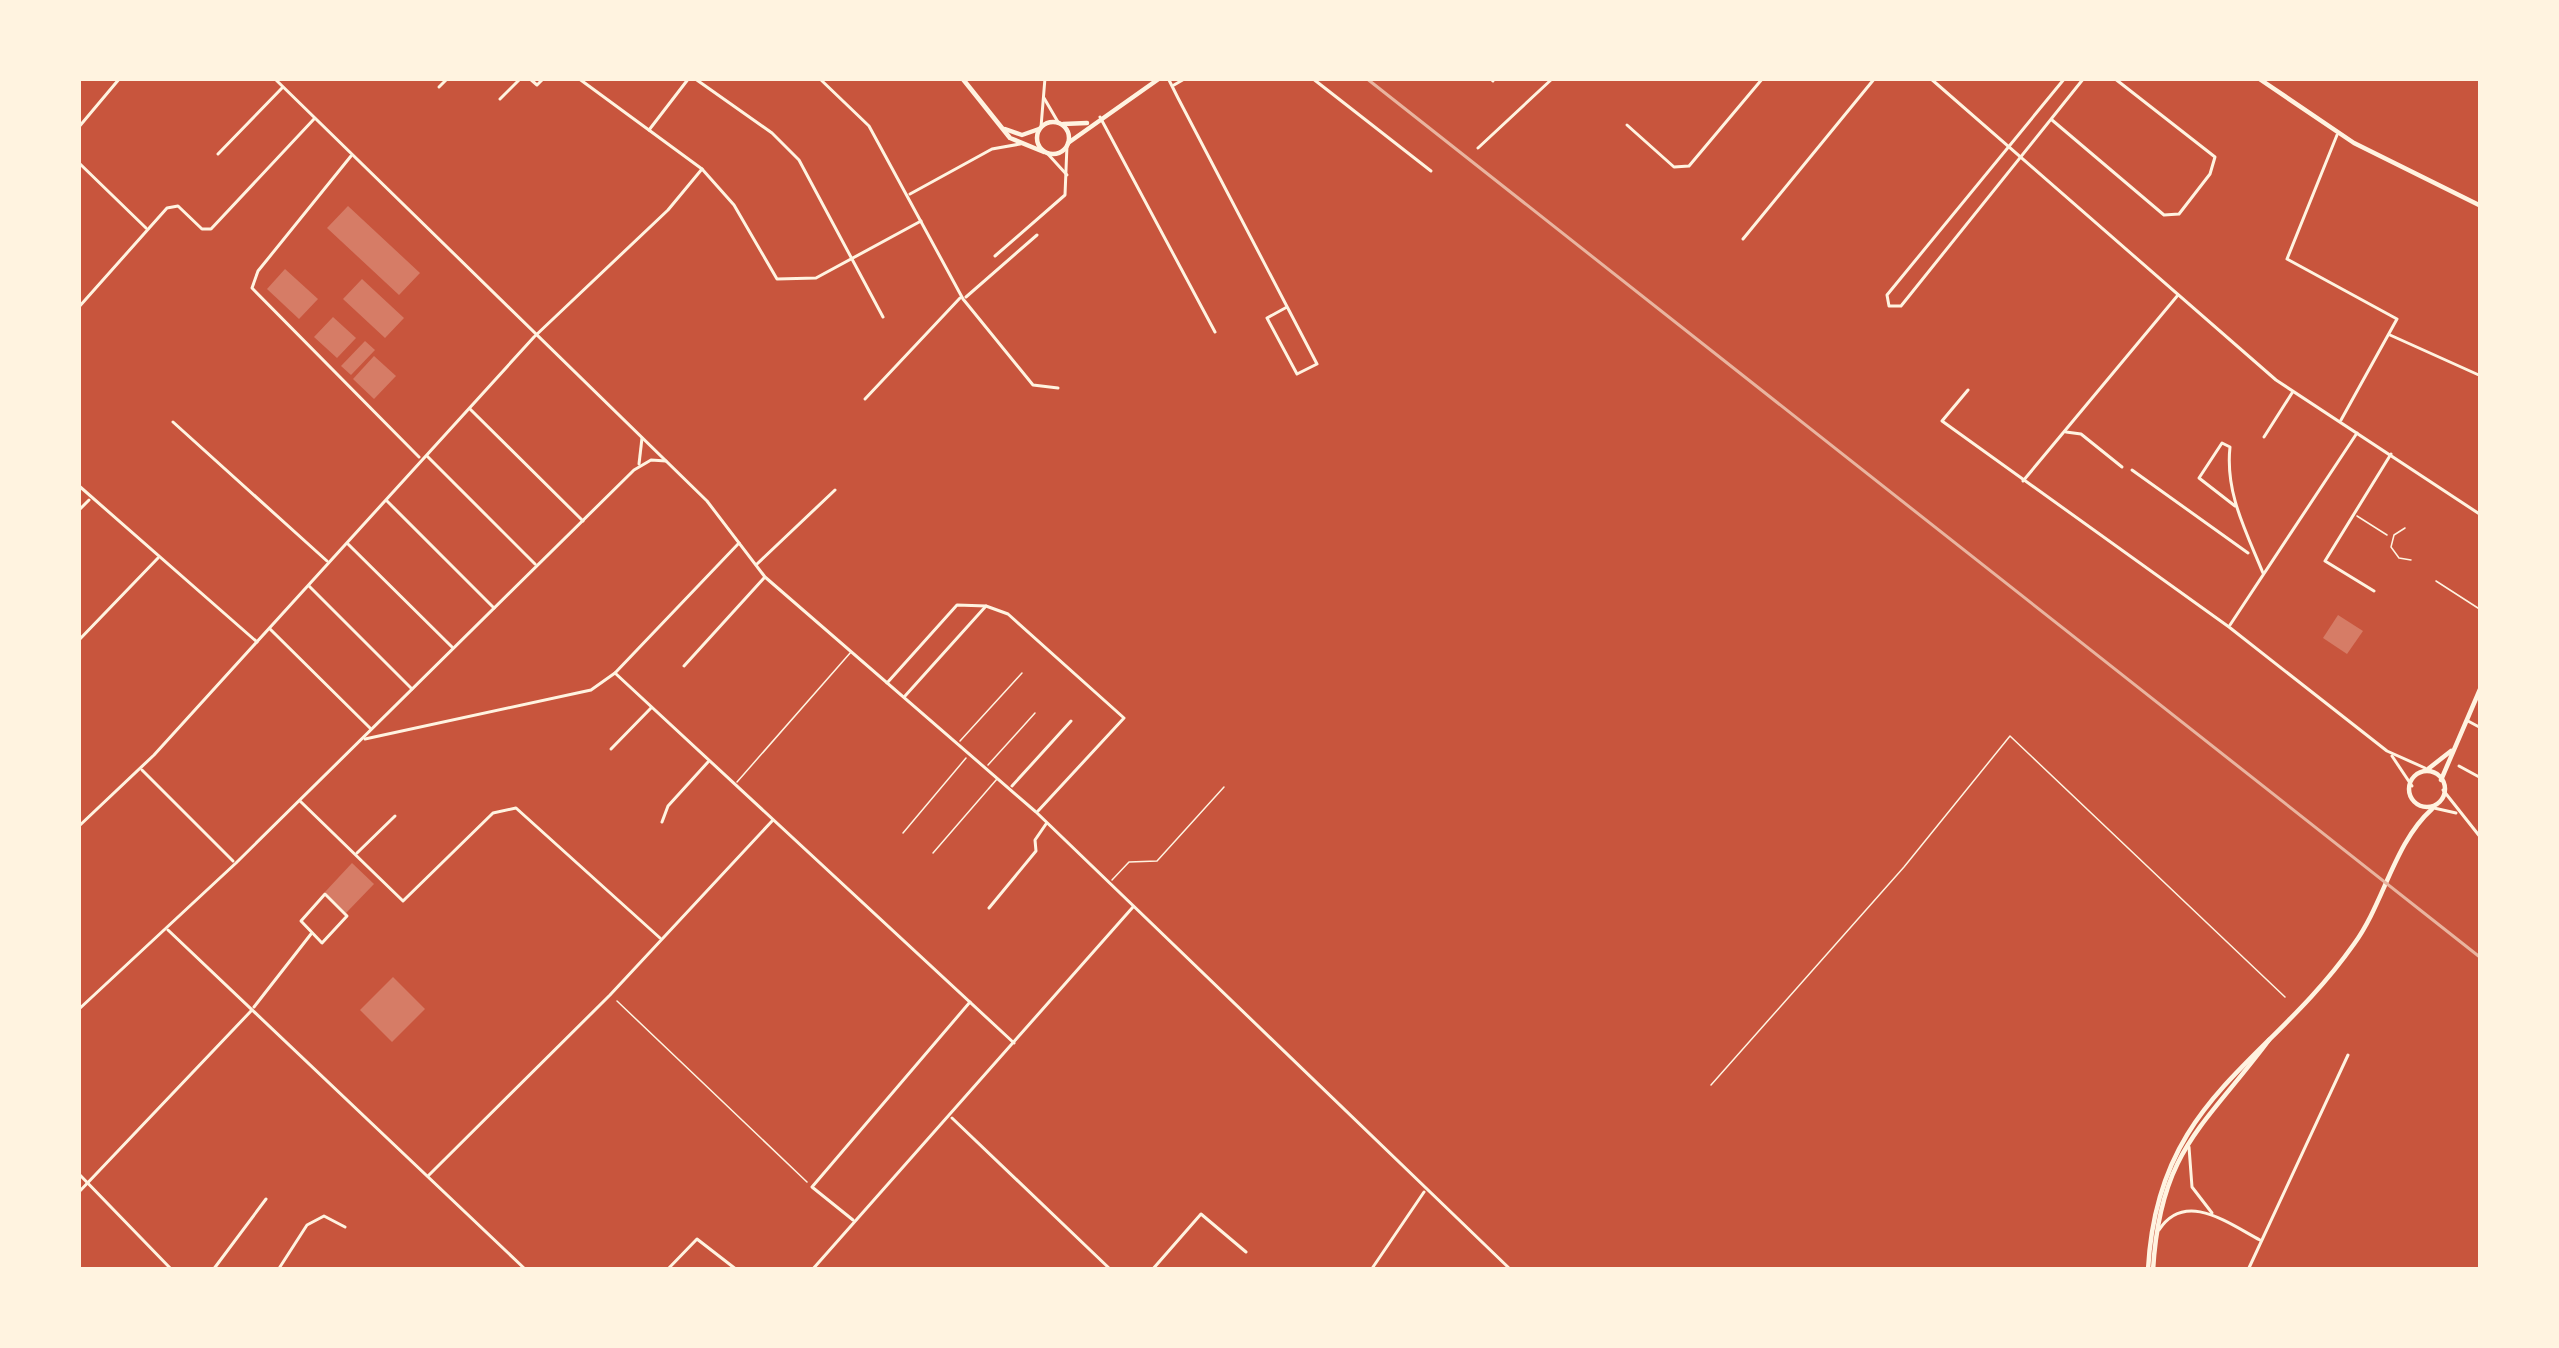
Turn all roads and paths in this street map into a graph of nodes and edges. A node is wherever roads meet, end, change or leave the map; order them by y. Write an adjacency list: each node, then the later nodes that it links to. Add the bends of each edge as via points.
1 (120, 78): 36 (street)
2 (274, 78): 25 (street)
3 (448, 78): 26 (street)
4 (521, 78): 29 (street)
5 (529, 78): 6 (street, via 536,85)
6 (544, 78)
7 (578, 78): 38 (street)
8 (692, 78): 38 (street); 62 (street, via 800,160)
9 (819, 78): 53 (street, via 869,126)
10 (962, 78): 37 (street)
11 (1046, 78): 28 (street)
12 (1164, 78): 24 (street); 31 (street)
13 (1186, 78): 24 (street)
14 (1312, 78): 51 (street)
15 (1553, 78): 43 (street)
16 (1763, 78): 34 (street, via 1689,166 1674,167)
17 (1875, 78): 58 (street)
18 (1930, 78): 27 (street)
19 (1947, 78): 27 (street)
20 (2065, 78): 42 (street)
21 (2084, 78): 32 (street)
22 (2114, 78): 32 (street, via 2216,157 2188,203 2169,216)
23 (2258, 78): 39 (street)
24 (1172, 86): 65 (street)
25 (283, 87): 30 (street); 46 (street)
26 (439, 87)
27 (1941, 87): 42 (street)
28 (1043, 90): 33 (street); 35 (street)
29 (500, 99)
30 (315, 118): 47 (street); 56 (street, via 211,229 174,205)
31 (1096, 119): 33 (street); 41 (street); 68 (street)
32 (2050, 119): 48 (street)
33 (1059, 123): 35 (street); 41 (street)
34 (1627, 124)
35 (1041, 127): 37 (street, via 1018,135); 45 (street, via 1037,140)
36 (78, 128)
37 (1003, 128): 40 (street); 44 (street)
38 (648, 131): 50 (street)
39 (2338, 133): 54 (street); 70 (street, via 2288,260 2397,319)
40 (1021, 144): 44 (street); 45 (street)
41 (1068, 144): 45 (street); 52 (street)
42 (2009, 147): 48 (street); 48 (street, via 1887,296 1889,306 1901,306)
43 (1478, 148)
44 (992, 149): 53 (street)
45 (1046, 152): 52 (street)
46 (218, 154)
47 (352, 154): 69 (street); 84 (street, via 253,281 258,298)
48 (2020, 157): 63 (street)
49 (78, 162): 56 (street)
50 (702, 170): 62 (street, via 777,279 811,280); 69 (street)
51 (1431, 171)
52 (1070, 182): 59 (street, via 1061,201)
53 (908, 195): 55 (street)
54 (2481, 206)
55 (921, 221): 62 (street); 64 (street)
56 (148, 230): 66 (street)
57 (1037, 236): 61 (street)
58 (1743, 238)
59 (1006, 246): 60 (street); 61 (street)
60 (995, 256)
61 (1013, 256): 64 (street)
62 (852, 258): 67 (street)
63 (2178, 295): 74 (street); 79 (street)
64 (962, 298): 72 (street, via 1031,383); 75 (street)
65 (1287, 307): 65 (street, via 1317,364 1297,374 1267,318)
66 (78, 308)
67 (883, 316)
68 (1215, 332)
69 (537, 334): 76 (street); 81 (street)
70 (2388, 334): 71 (street); 78 (street)
71 (2481, 376)
72 (1058, 388)
73 (1968, 390): 89 (street, via 1942,421)
74 (2293, 392): 78 (street); 82 (street)
75 (865, 399)
76 (469, 408): 84 (street); 98 (street)
77 (173, 422): 108 (street)
78 (2340, 422): 80 (street)
79 (2064, 432): 86 (street, via 2081,434); 89 (street)
80 (2358, 432): 83 (street); 111 (street)
81 (640, 435): 85 (street); 87 (street, via 644,452)
82 (2264, 437)
83 (2391, 454): 96 (street); 97 (street)
84 (424, 457): 93 (street); 109 (street)
85 (667, 462): 87 (street); 103 (street)
86 (2122, 467)
87 (634, 470): 98 (street)
88 (2132, 470): 104 (street)
89 (2022, 483): 119 (street)
90 (78, 485): 92 (street)
91 (835, 490): 110 (street)
92 (92, 497): 95 (street); 106 (street)
93 (386, 500): 102 (street); 117 (street)
94 (2235, 506): 94 (street, via 2230,447 2222,442 2199,478); 101 (street)
95 (78, 511)
96 (2354, 514): 100 (lane); 115 (street, via 2324,561)
97 (2481, 515)
98 (583, 520): 109 (street)
99 (2405, 528): 107 (path, via 2392,548)
100 (2387, 536)
101 (2249, 541): 104 (street); 111 (street)
102 (347, 542): 108 (street); 123 (street)
103 (740, 542): 110 (street); 126 (street)
104 (2236, 545): 105 (street)
105 (2248, 553)
106 (160, 557): 121 (street); 122 (street)
107 (2411, 560)
108 (328, 562): 114 (street)
109 (537, 566): 117 (street)
110 (755, 566): 112 (street)
111 (2264, 574): 119 (street)
112 (765, 577): 124 (street); 125 (street)
113 (2436, 581): 118 (lane)
114 (308, 585): 120 (street); 130 (street)
115 (2374, 592)
116 (986, 605): 128 (street, via 953,608); 131 (street); 161 (street, via 1008,614 1124,718)
117 (494, 608): 123 (street)
118 (2481, 610)
119 (2229, 627): 144 (street)
120 (269, 628): 122 (street); 138 (street)
121 (78, 641)
122 (256, 641): 150 (street)
123 (453, 649): 130 (street)
124 (851, 652): 128 (street); 153 (lane)
125 (684, 666)
126 (615, 673): 132 (street); 139 (street, via 582,693)
127 (1022, 673): 141 (lane)
128 (887, 683): 131 (street)
129 (2481, 687): 135 (street)
130 (412, 689): 136 (street)
131 (904, 698): 141 (street)
132 (652, 707): 143 (street); 146 (street)
133 (1036, 713): 148 (lane)
134 (1071, 721): 157 (street)
135 (2466, 721): 137 (street); 142 (street)
136 (377, 724): 138 (street); 139 (street)
137 (2481, 728)
138 (371, 730): 140 (street)
139 (395, 733): 140 (street)
140 (361, 740): 159 (street)
141 (957, 744): 145 (street)
142 (2454, 747): 149 (street); 156 (street)
143 (610, 749)
144 (2387, 751): 149 (street); 154 (street)
145 (970, 754): 148 (street); 169 (lane)
146 (709, 761): 153 (street); 165 (street)
147 (2458, 766): 152 (street)
148 (986, 768): 151 (street)
149 (2426, 768): 154 (street); 156 (street)
150 (140, 769): 167 (street); 173 (street)
151 (998, 778): 157 (street); 171 (lane)
152 (2481, 778)
153 (734, 784): 164 (street)
154 (2412, 786): 158 (street)
155 (1224, 787): 174 (lane, via 1157,861 1129,862)
156 (2442, 788): 160 (street); 163 (street)
157 (1010, 789): 161 (street)
158 (2416, 798): 160 (street); 168 (street)
159 (299, 800): 172 (street); 173 (street)
160 (2433, 808): 163 (street); 168 (street)
161 (1036, 812): 166 (street)
162 (395, 816): 172 (street)
163 (2462, 818): 170 (street)
164 (772, 820): 179 (street); 182 (street)
165 (662, 822)
166 (1047, 823): 174 (street); 176 (street, via 1036,851)
167 (78, 826)
168 (2414, 827): 185 (street, via 2366,925)
169 (903, 833)
170 (2481, 838)
171 (933, 853)
172 (355, 854): 179 (street, via 403,901 493,813 513,807)
173 (236, 863): 177 (street)
174 (1109, 883): 175 (street)
175 (1133, 907): 186 (street); 195 (street)
176 (989, 908)
177 (167, 929): 183 (street); 184 (street)
178 (312, 933): 178 (street, via 301,921 325,894 347,916 322,943); 184 (street)
179 (662, 939): 180 (street)
180 (610, 995): 192 (street); 194 (path)
181 (2284, 997): 188 (path, via 2010,736)
182 (970, 1002): 186 (street); 194 (street)
183 (78, 1010)
184 (252, 1010): 192 (street); 193 (street)
185 (2276, 1031): 190 (street); 215 (street, via 2217,1090 2181,1142 2155,1212)
186 (1014, 1043): 189 (street)
187 (2348, 1055): 202 (street)
188 (1711, 1085)
189 (950, 1117): 199 (street); 211 (street)
190 (2192, 1135): 198 (street, via 2192,1187); 201 (street)
191 (78, 1172): 193 (street)
192 (428, 1176): 207 (street)
193 (88, 1183): 196 (street); 204 (street)
194 (812, 1187): 199 (street)
195 (1426, 1190): 213 (street); 214 (street)
196 (78, 1193)
197 (266, 1199): 205 (street)
198 (2218, 1218): 201 (street, via 2179,1211); 202 (street)
199 (855, 1222): 210 (street)
200 (345, 1227): 206 (street, via 324,1216 310,1222)
201 (2156, 1238): 215 (street)
202 (2261, 1240): 216 (street)
203 (1246, 1252): 212 (street, via 1201,1214)
204 (172, 1270)
205 (213, 1270)
206 (278, 1270)
207 (526, 1270)
208 (667, 1270): 209 (street, via 698,1239)
209 (737, 1270)
210 (812, 1270)
211 (1111, 1270)
212 (1153, 1270)
213 (1371, 1270)
214 (1511, 1270)
215 (2151, 1270)
216 (2248, 1270)

